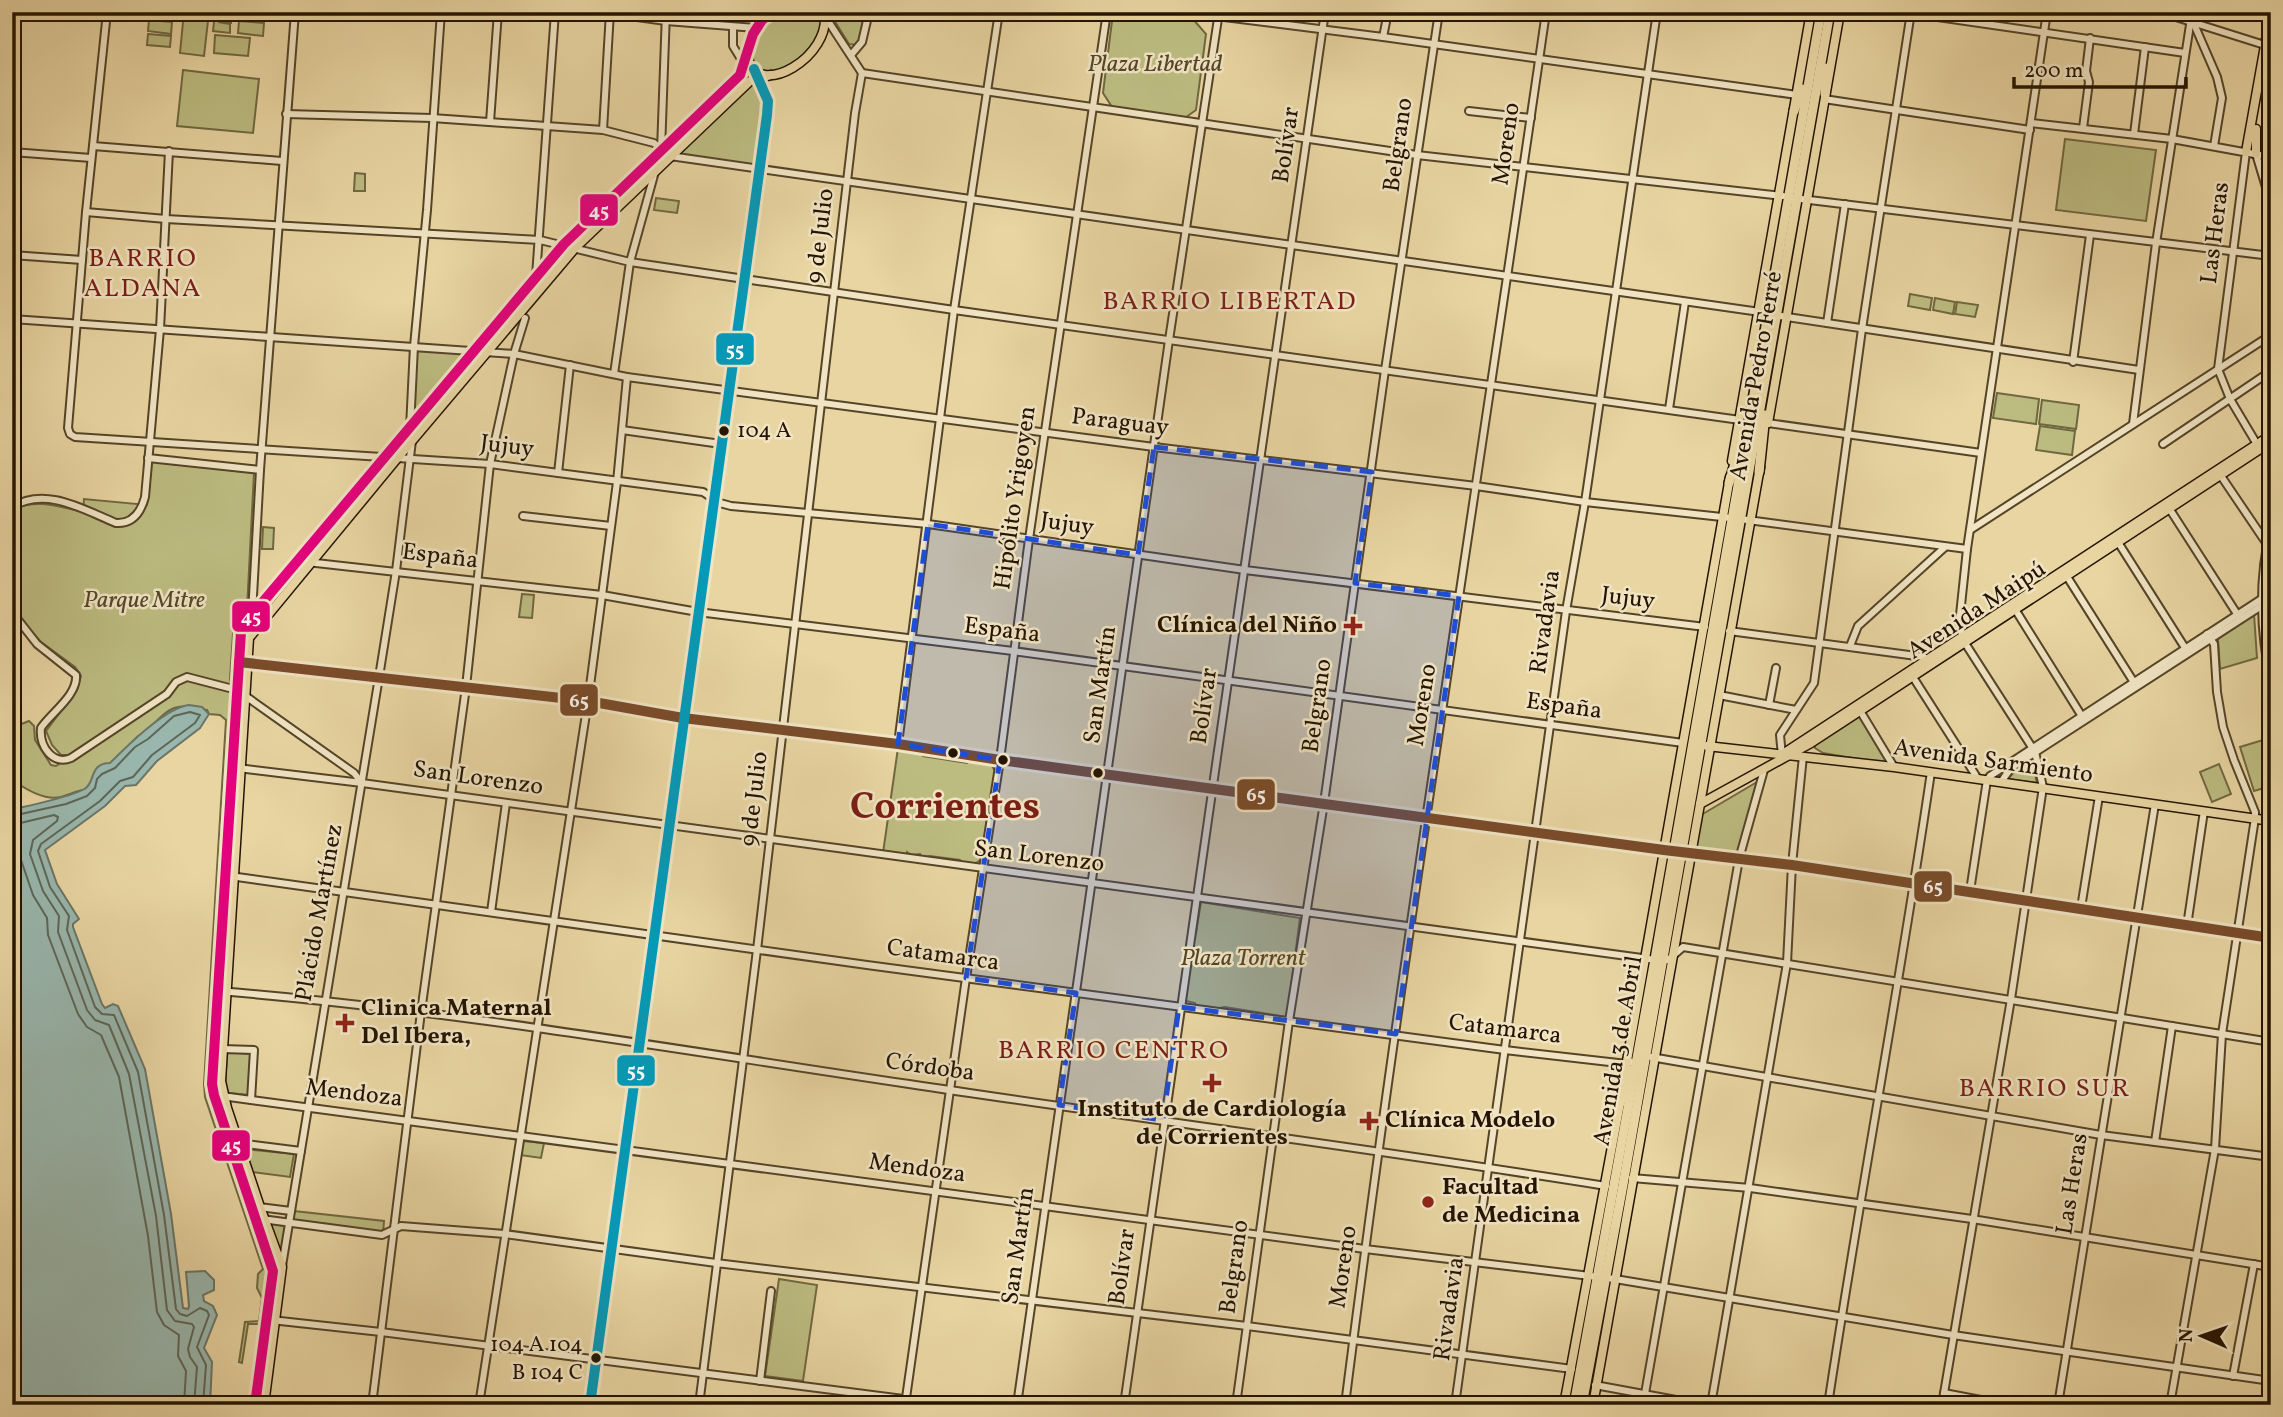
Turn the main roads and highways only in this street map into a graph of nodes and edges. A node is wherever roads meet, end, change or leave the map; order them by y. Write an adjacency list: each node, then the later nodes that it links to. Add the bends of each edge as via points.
1 (762, 12): 9 (main road)
2 (772, 12): 9 (main road)
3 (1811, 12): 14 (main road, Avenida Pedro Ferré)
4 (1820, 12): 14 (highway); 17 (highway, Avenida Pedro Ferré)
5 (1831, 12): 13 (highway); 17 (highway, Avenida Pedro Ferré)
6 (1840, 12): 13 (main road, Avenida Pedro Ferré)
7 (2271, 12): 10 (main road, Las Heras)
8 (825, 14): 12 (main road, via 820,40 808,57 790,70)
9 (757, 26): 11 (main road)
10 (2269, 44): 15 (main road, Las Heras); 16 (main road, Las Heras, via 2255,130)
11 (747, 54): 12 (main road); 19 (main road, via 740,75 564,244 486,336)
12 (755, 74): 19 (main road, via 576,247)
13 (1825, 97): 17 (main road, Avenida Pedro Ferré)
14 (1794, 111): 17 (main road, Avenida Pedro Ferré)
15 (2246, 152)
16 (2256, 154)
17 (1794, 198): 18 (highway, Avenida Pedro Ferré); 18 (main road, Avenida Pedro Ferré)
18 (1773, 315): 20 (highway, Avenida Pedro Ferré); 21 (highway, Avenida Pedro Ferré); 25 (main road, Avenida Pedro Ferré, via 1768,423); 26 (main road, Avenida Pedro Ferré, via 1740,420)
19 (479, 352): 29 (main road, via 412,441 252,632); 29 (main road, via 252,615 241,632)
20 (1769, 366): 25 (highway); 27 (highway, Avenida Pedro Ferré)
21 (1750, 412): 26 (highway); 27 (highway, Avenida Pedro Ferré)
22 (2271, 435): 24 (main road, Avenida Maipú)
23 (2271, 442): 24 (main road, Avenida Maipú)
24 (2258, 447): 32 (main road, Avenida Maipú)
25 (1759, 472): 27 (main road, Avenida Pedro Ferré)
26 (1729, 483): 27 (main road, Avenida Pedro Ferré)
27 (1737, 519): 28 (highway, Avenida Pedro Ferré); 28 (main road, Avenida Pedro Ferré)
28 (1717, 629): 30 (highway, Avenida Pedro Ferré); 30 (main road, Avenida Pedro Ferré); 30 (main road, Avenida Pedro Ferré, via 1719,695)
29 (243, 662): 39 (main road)
30 (1696, 745): 31 (main road, Avenida Sarmiento); 34 (main road, Avenida 3 de Abril); 36 (highway, Avenida 3 de Abril); 36 (main road, via 1674,798)
31 (1752, 752): 32 (main road, Avenida Sarmiento); 33 (main road, via 1758,766)
32 (1785, 757): 33 (main road, Avenida Maipú); 35 (main road, Avenida Sarmiento, via 1894,767)
33 (1722, 792): 34 (main road, Avenida Maipú)
34 (1700, 804): 36 (main road, Avenida 3 de Abril)
35 (2271, 821)
36 (1678, 852): 37 (main road, via 1915,882); 38 (highway, Avenida 3 de Abril); 38 (main road, Avenida 3 de Abril); 40 (main road, Avenida 3 de Abril, via 1673,956)
37 (2271, 938)
38 (1654, 959): 40 (highway, Avenida 3 de Abril); 40 (highway, Avenida 3 de Abril, via 1652,1052)
39 (222, 992): 43 (main road, via 221,1081); 43 (main road, via 212,1084)
40 (1641, 1059): 41 (highway, via 1630,1068); 42 (highway, Avenida 3 de Abril); 44 (main road, Avenida 3 de Abril, via 1634,1177)
41 (1620, 1103): 42 (main road, Avenida 3 de Abril)
42 (1614, 1186): 44 (highway, Avenida 3 de Abril); 44 (main road, Avenida 3 de Abril)
43 (255, 1207): 45 (main road, Plácido Martínez, via 254,1218 273,1271); 45 (main road, Plácido Martínez, via 282,1266)
44 (1601, 1278): 46 (highway, Avenida 3 de Abril); 49 (main road, Avenida 3 de Abril, via 1571,1368); 52 (main road, Avenida 3 de Abril)
45 (271, 1320): 47 (main road, Plácido Martínez); 48 (main road, Plácido Martínez)
46 (1583, 1378): 50 (highway, Avenida 3 de Abril); 51 (highway, Avenida 3 de Abril)
47 (256, 1405)
48 (264, 1405)
49 (1564, 1405)
50 (1574, 1405)
51 (1582, 1405)
52 (1593, 1405)

